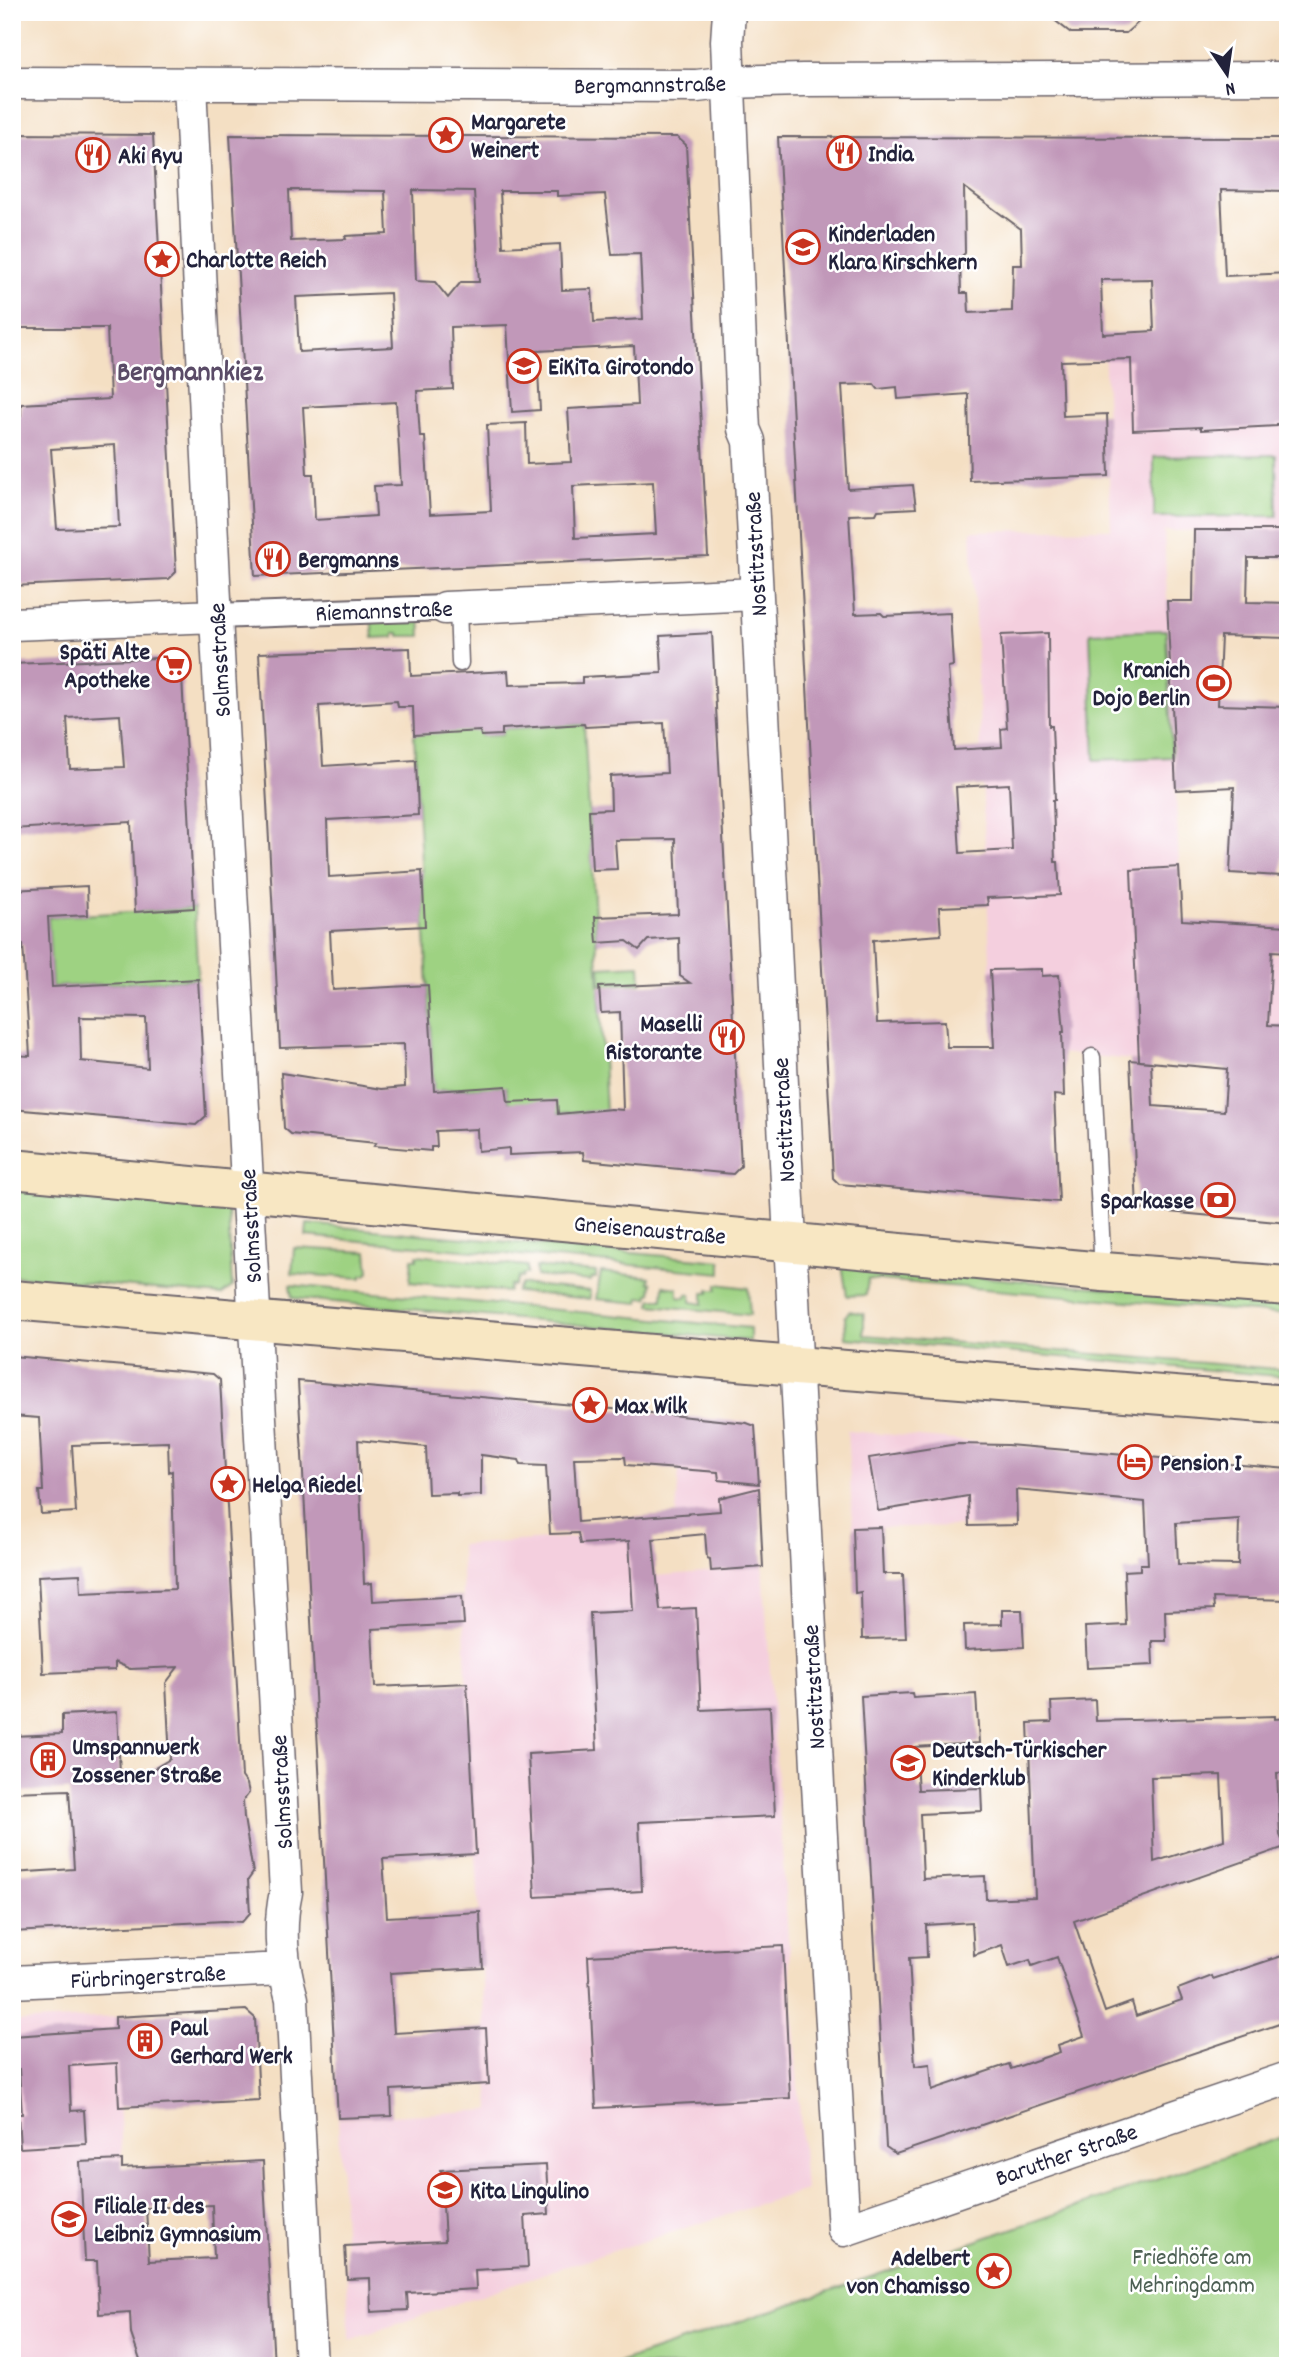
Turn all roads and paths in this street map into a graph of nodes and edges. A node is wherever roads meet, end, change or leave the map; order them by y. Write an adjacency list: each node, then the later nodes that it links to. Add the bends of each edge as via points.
1 (729, 12): 3 (street, Nostitzstraße)
2 (1288, 78): 3 (street, Bergmannstraße)
3 (729, 82): 5 (street, Bergmannstraße, via 697,86); 6 (street, Nostitzstraße)
4 (12, 83): 5 (street, Bergmannstraße)
5 (190, 84): 8 (street, Solmsstraße)
6 (756, 594): 7 (street, Riemannstraße); 14 (street, Nostitzstraße)
7 (451, 608): 8 (street, Riemannstraße); 10 (lane)
8 (216, 616): 9 (street, Riemannstraße); 13 (street, Solmsstraße)
9 (12, 624)
10 (460, 663)
11 (1092, 1056): 15 (lane)
12 (12, 1169): 13 (main road, Gneisenaustraße)
13 (248, 1191): 14 (main road, Gneisenaustraße); 18 (street, Solmsstraße)
14 (789, 1242): 15 (main road, Gneisenaustraße); 19 (street, Nostitzstraße)
15 (1103, 1272): 16 (main road, Gneisenaustraße)
16 (1288, 1286)
17 (12, 1300): 18 (main road)
18 (255, 1321): 19 (main road); 21 (street, Solmsstraße, via 286,1892 281,1916)
19 (796, 1366): 20 (main road); 24 (street, Nostitzstraße)
20 (1288, 1405)
21 (284, 1969): 22 (street, Fürbringerstraße); 25 (street, Solmsstraße, via 292,1999)
22 (12, 1982)
23 (1288, 2078): 24 (street, Baruther Straße)
24 (844, 2230)
25 (311, 2366)

